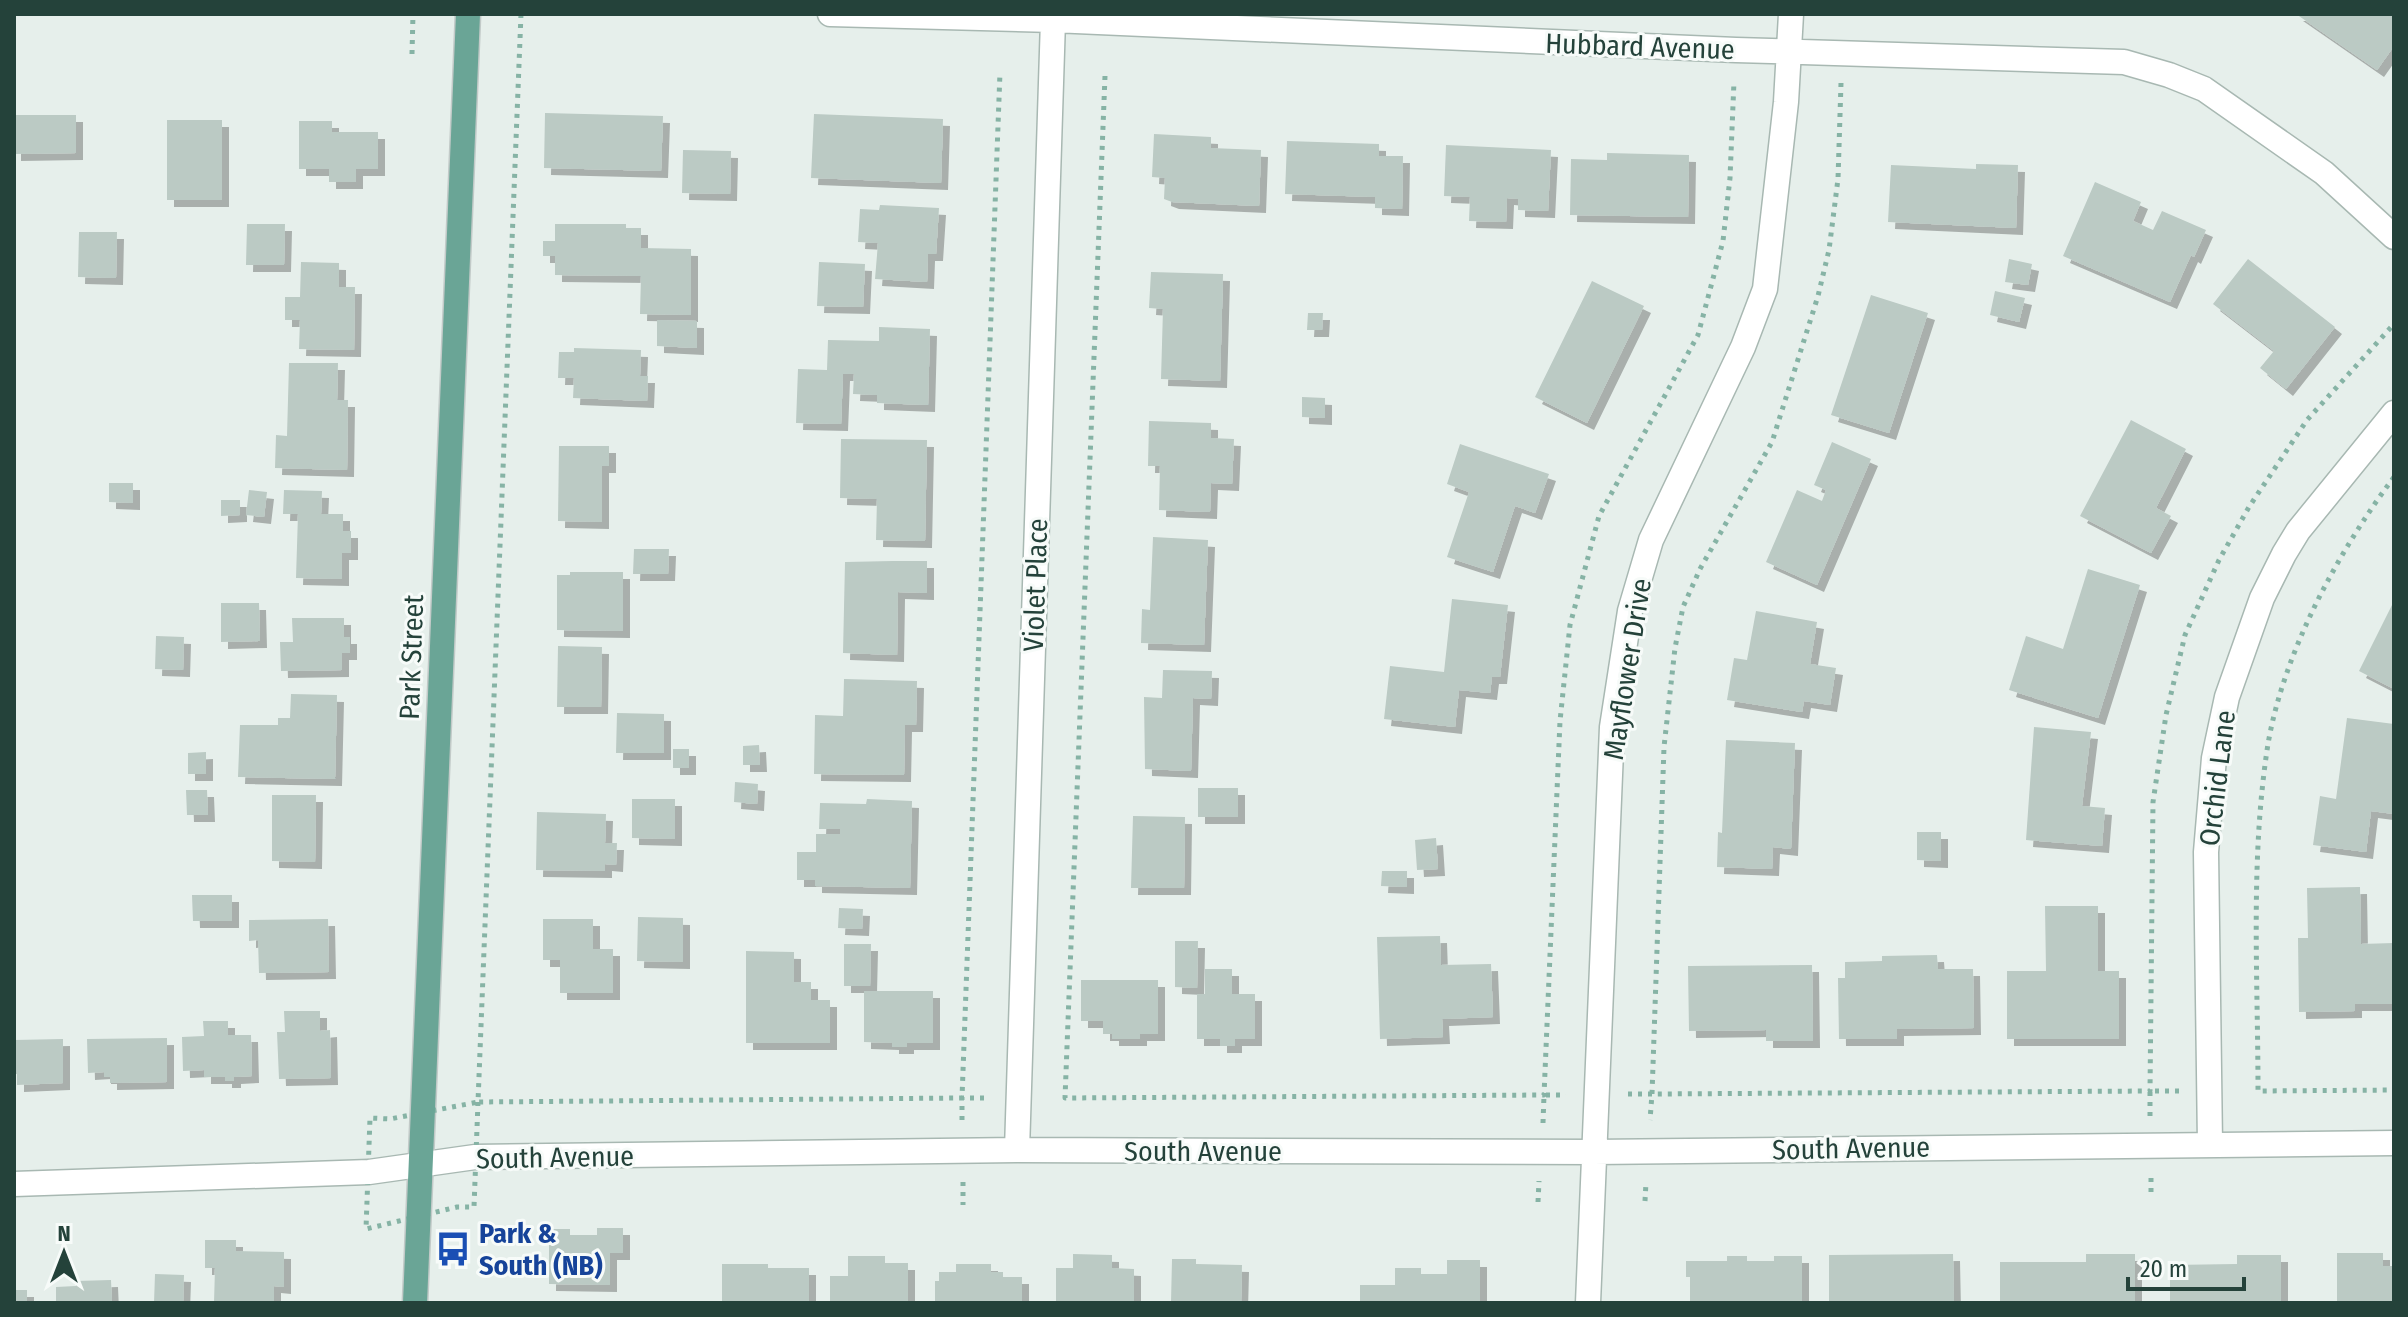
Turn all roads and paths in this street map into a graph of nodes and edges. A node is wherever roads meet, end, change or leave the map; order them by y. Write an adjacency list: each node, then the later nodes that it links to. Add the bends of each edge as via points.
1 (413, 14): 8 (path)
2 (468, 14): 22 (main road, Park Street)
3 (521, 14): 9 (path, via 478,1102 962,1098)
4 (830, 14): 6 (street, Hubbard Avenue)
5 (1791, 14): 7 (street, Mayflower Drive)
6 (1053, 20): 7 (street, Hubbard Avenue); 20 (street, Violet Place)
7 (1789, 52): 13 (street, Hubbard Avenue, via 2124,62 2169,75 2204,89 2278,139); 21 (street, Mayflower Drive, via 1765,289 1651,540 1630,611 1612,727)
8 (412, 54)
9 (1000, 72)
10 (1105, 76): 11 (path, via 1065,1098 1544,1095 1560,721 1570,625 1599,516 1698,335 1723,241)
11 (1734, 101)
12 (1841, 104): 14 (path, via 1829,250 1806,339 1772,442 1700,569 1683,607 1675,648 1664,747 1652,1094 2150,1091 2153,802 2185,635 2219,560 2298,433)
13 (2394, 237)
14 (2394, 324)
15 (2394, 413): 19 (street, Orchid Lane, via 2284,554 2262,598 2227,697 2214,758 2206,852)
16 (2394, 477): 17 (path, via 2343,552 2306,625 2269,742 2257,855 2258,1091)
17 (2394, 1090)
18 (2394, 1143): 19 (street, South Avenue)
19 (2210, 1144): 21 (street, South Avenue)
20 (1017, 1150): 21 (street, South Avenue); 22 (street, South Avenue, via 475,1157)
21 (1594, 1152): 25 (street, Mayflower Drive)
22 (420, 1164): 23 (street, South Avenue, via 369,1172); 24 (main road, Park Street)
23 (14, 1184)
24 (415, 1303)
25 (1588, 1303)

